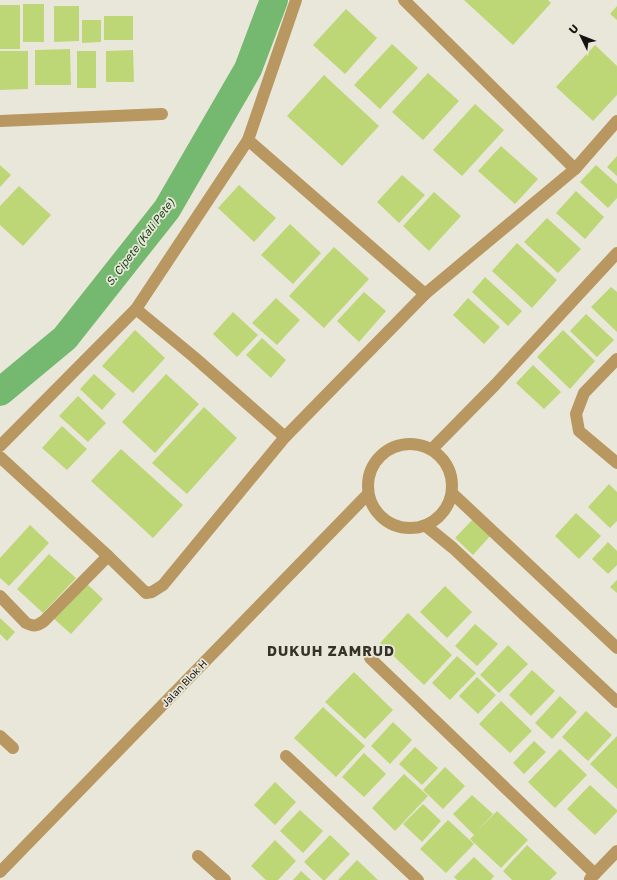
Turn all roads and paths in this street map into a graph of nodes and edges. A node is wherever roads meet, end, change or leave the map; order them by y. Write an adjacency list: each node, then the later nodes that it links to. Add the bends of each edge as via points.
1 (296, 0): 6 (street)
2 (404, 0): 7 (street)
3 (162, 114): 4 (street)
4 (0, 121)
5 (617, 121): 7 (street)
6 (248, 140): 9 (street); 10 (street)
7 (575, 169): 9 (street)
8 (617, 253): 14 (street, via 495,386)
9 (425, 294): 12 (street)
10 (136, 309): 12 (street); 13 (street)
11 (617, 359): 16 (street, via 584,393 576,414 579,431)
12 (285, 437): 20 (street, via 163,585 146,593)
13 (0, 446)
14 (432, 449): 17 (street, via 442,457 449,468 453,481); 18 (street, via 421,444 409,443 397,445 386,451 370,470)
15 (0, 457): 20 (street)
16 (617, 463)
17 (452, 493): 19 (street, via 447,507 438,518); 22 (street)
18 (368, 494): 19 (street, via 375,511 389,524 407,529); 30 (street, Jalan Blok H)
19 (426, 526): 24 (street, via 453,548)
20 (108, 556): 21 (street, via 38,625 26,623)
21 (0, 596)
22 (617, 648)
23 (370, 658): 31 (street)
24 (617, 702)
25 (0, 736): 26 (street)
26 (13, 748)
27 (286, 756): 33 (street)
28 (617, 851): 31 (street)
29 (198, 856): 32 (street)
30 (0, 872)
31 (592, 877)
32 (225, 880)
33 (418, 880)

